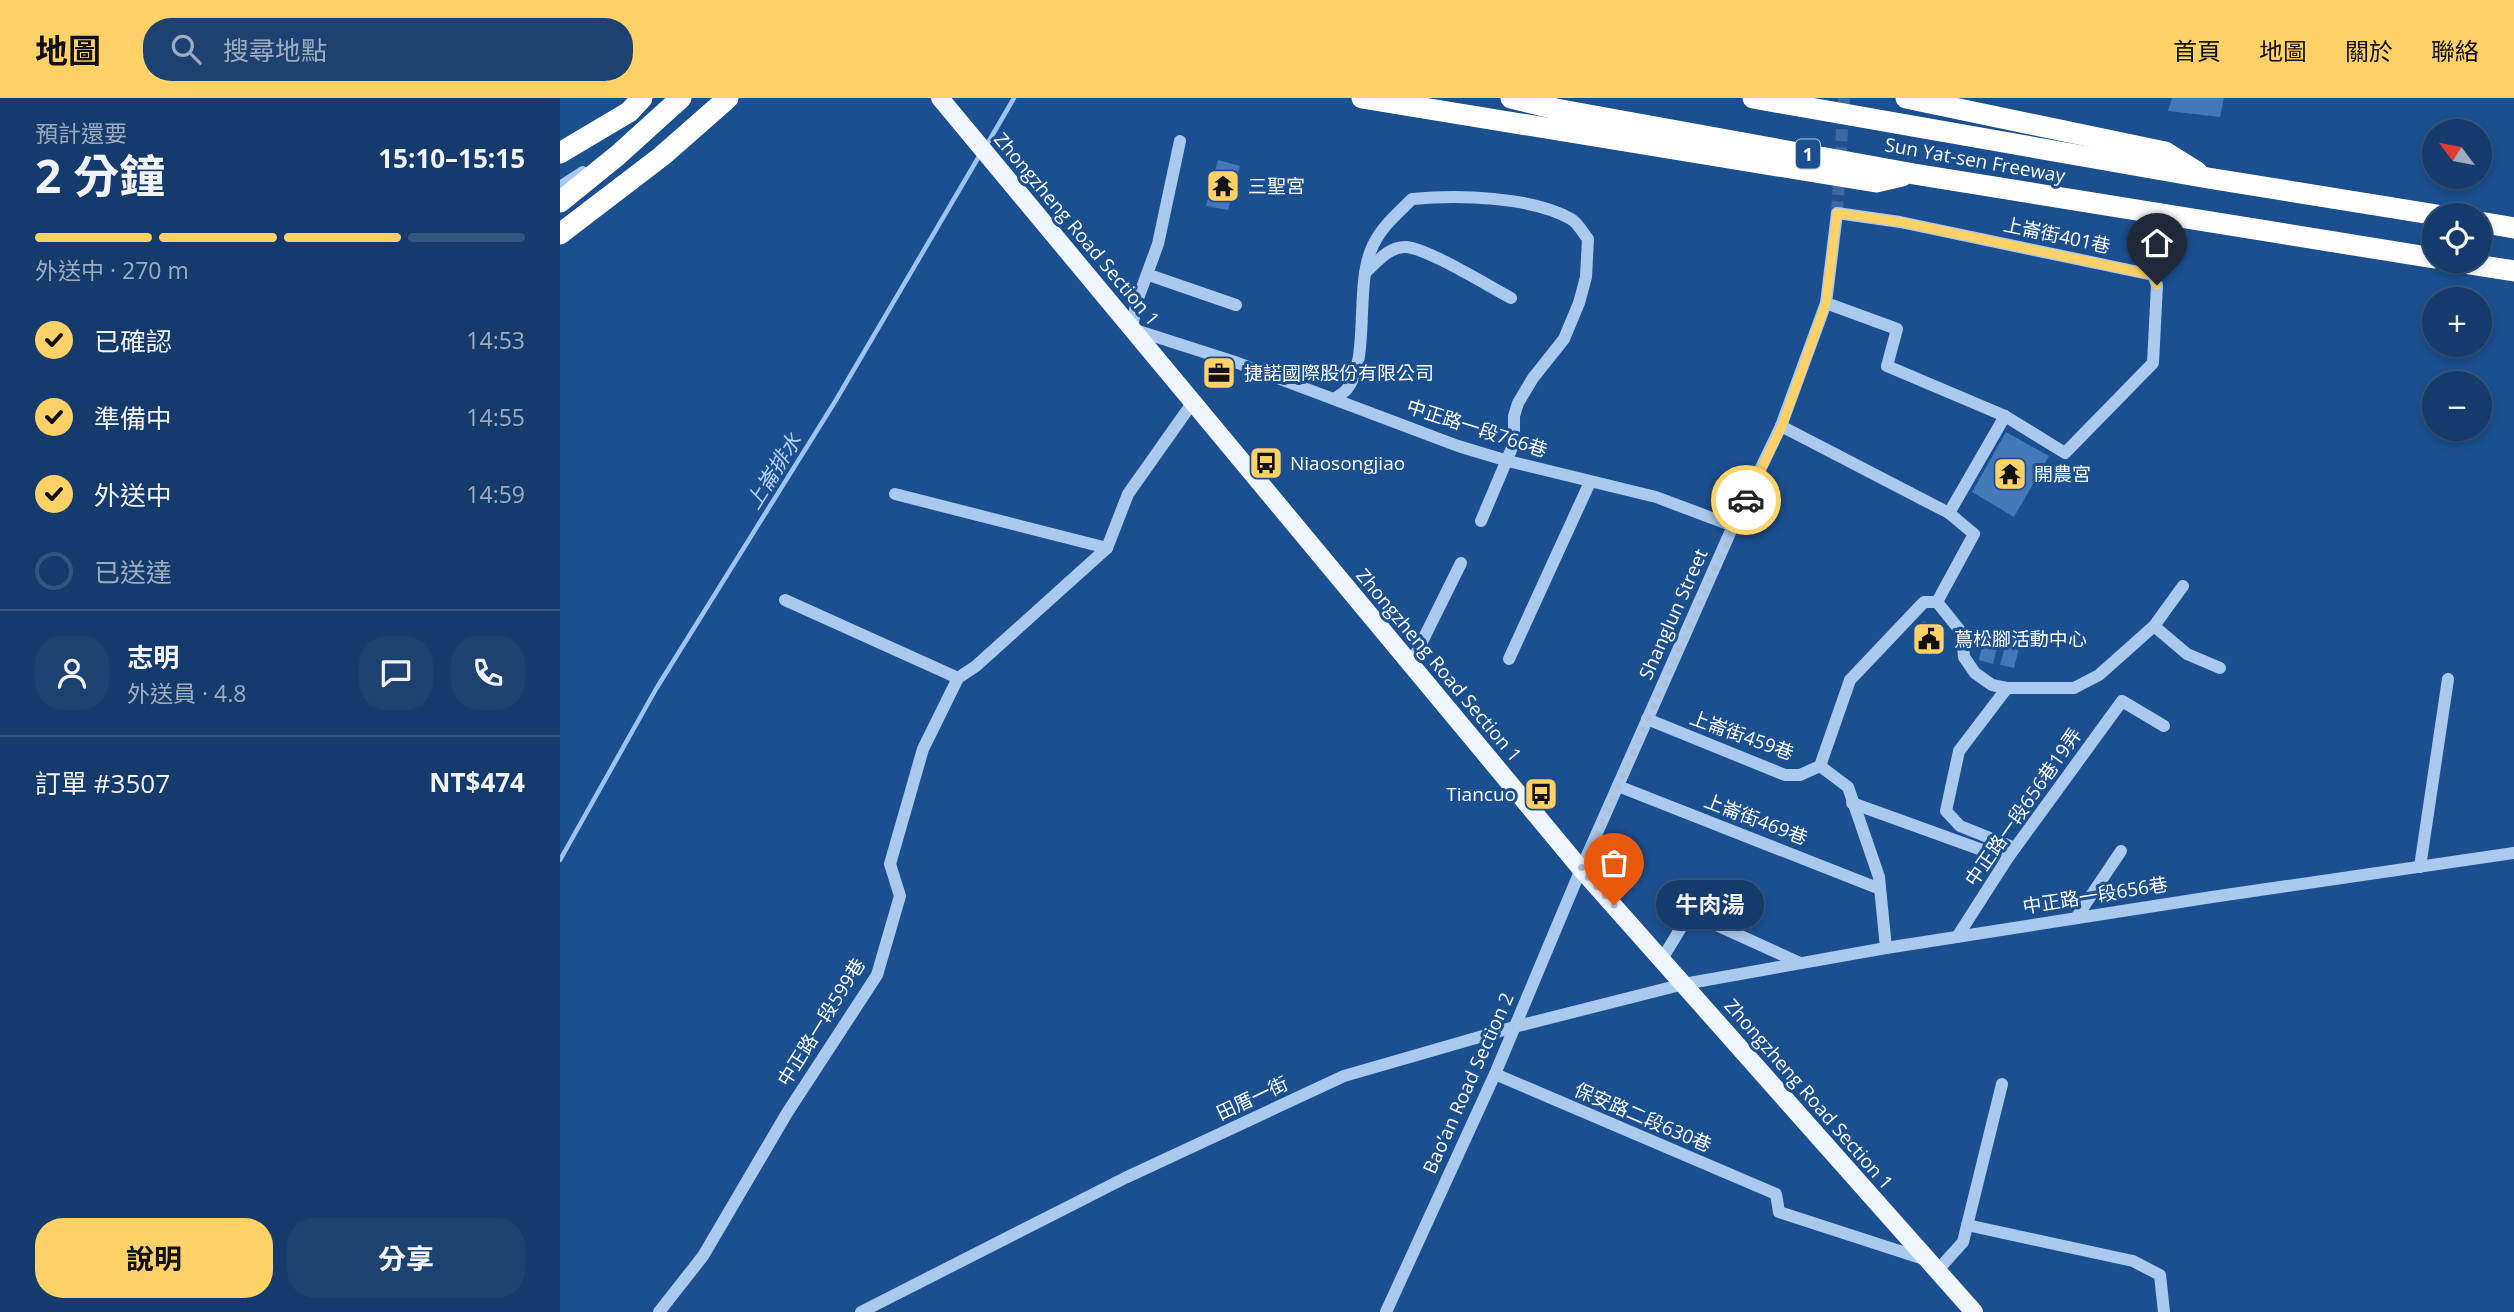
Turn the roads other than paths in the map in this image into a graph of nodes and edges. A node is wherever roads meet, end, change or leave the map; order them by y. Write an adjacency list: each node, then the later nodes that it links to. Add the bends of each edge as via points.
1 (642, 98): 11 (highway, via 629,112)
2 (681, 98): 14 (street); 15 (highway, bridge)
3 (728, 98): 20 (highway)
4 (735, 98): 20 (street)
5 (940, 98): 29 (main road, Zhongzheng Road Section 1)
6 (1362, 98): 12 (highway, via 1876,182)
7 (1510, 98): 12 (highway, Sun Yat-sen Freeway / 1)
8 (1753, 98): 13 (highway, Sun Yat-sen Freeway / 1)
9 (1906, 98): 13 (highway, via 2165,152)
10 (1180, 141): 25 (street)
11 (560, 153)
12 (1914, 174): 21 (highway, Sun Yat-sen Freeway / 1)
13 (2208, 178): 17 (highway, Sun Yat-sen Freeway / 1)
14 (560, 187)
15 (560, 202)
16 (1837, 213): 27 (street, Shanglun Street); 32 (street, 上崙街401巷, via 2153,275 2157,285 2153,363 2065,453)
17 (2422, 213)
18 (2492, 224): 19 (highway)
19 (2514, 228)
20 (560, 235)
21 (2422, 256)
22 (2492, 268): 23 (highway)
23 (2514, 271)
24 (1364, 273): 26 (street, via 1388,252 1405,247 1437,258); 30 (street, via 1355,373 1347,390); 34 (street, via 1383,228 1412,200 1459,196 1527,204 1573,219 1588,239 1586,277 1564,339 1518,403)
25 (1149, 275): 28 (street); 29 (street, via 1136,304)
26 (1511, 298)
27 (1826, 303): 32 (street, 上崙街401巷, via 1898,329 1887,366); 33 (street, Shanglun Street)
28 (1236, 305)
29 (1132, 329): 30 (street, 中正路一段766巷); 31 (main road, Zhongzheng Road Section 1)
30 (1334, 399): 34 (street, 中正路一段766巷)
31 (1193, 402): 40 (street, 中正路一段599巷, via 1128,494); 47 (main road, Zhongzheng Road Section 1)
32 (2005, 416): 37 (street)
33 (1782, 426): 37 (street); 39 (street, Shanglun Street)
34 (1508, 461): 35 (street, 中正路一段766巷); 38 (street)
35 (1590, 482): 39 (street, 中正路一段766巷, via 1656,497); 46 (street)
36 (895, 494): 40 (street)
37 (1949, 513): 44 (street, via 1974,534)
38 (1481, 521)
39 (1733, 526): 52 (street, Shanglun Street)
40 (1107, 548): 49 (street, 中正路一段599巷)
41 (1461, 563): 47 (street)
42 (2183, 586): 45 (street)
43 (785, 600): 49 (street)
44 (1937, 602): 51 (street, via 1962,633 1964,657 1975,673 1992,685); 54 (street, via 1924,602 1850,680)
45 (2154, 626): 48 (street, via 2187,654); 51 (street, via 2099,675 2074,688)
46 (1508, 659)
47 (1411, 664): 61 (main road, Zhongzheng Road Section 1)
48 (2220, 668)
49 (958, 678): 74 (street, 中正路一段599巷, via 923,749 890,864 900,896 877,975 787,1113 703,1256)
50 (2448, 679): 60 (street)
51 (2007, 688): 59 (street, via 1959,751 1946,811 1960,826)
52 (1647, 719): 54 (street, 上崙街459巷, via 1785,775 1800,775); 55 (street, Shanglun Street)
53 (2164, 726): 59 (street, 中正路一段656巷19弄, via 2122,701)
54 (1820, 766): 56 (street, via 1847,787)
55 (1618, 786): 61 (street, Shanglun Street); 62 (street, 上崙街469巷)
56 (1853, 803): 59 (street); 62 (street)
57 (2121, 851): 63 (street)
58 (2514, 853): 60 (street, 中正路一段656巷)
59 (2011, 854): 64 (street, 中正路一段656巷19弄)
60 (2420, 867): 63 (street, 中正路一段656巷)
61 (1581, 869): 66 (main road, Zhongzheng Road Section 1); 69 (street, Bao’an Road Section 2)
62 (1880, 889): 65 (street)
63 (2076, 918): 64 (street, 中正路一段656巷)
64 (1957, 937): 65 (street, 中正路一段656巷)
65 (1886, 948): 67 (street, 中正路一段656巷)
66 (1662, 959): 67 (street, via 1690,914); 68 (main road, Zhongzheng Road Section 1)
67 (1800, 963): 68 (street, 中正路一段656巷)
68 (1684, 984): 69 (street, 田厝一街); 73 (main road, Zhongzheng Road Section 1)
69 (1514, 1027): 70 (street, Bao’an Road Section 2); 75 (street, 田厝一街, via 1344,1076 1125,1178)
70 (1495, 1074): 73 (street, 保安路二段630巷, via 1776,1194 1779,1212); 76 (street, Bao’an Road Section 2)
71 (2003, 1084): 72 (street)
72 (1967, 1225): 73 (street, via 1963,1242); 78 (street, via 2133,1261 2160,1275)
73 (1933, 1266): 77 (main road, Zhongzheng Road Section 1)
74 (659, 1312)
75 (861, 1312)
76 (1387, 1312)
77 (1973, 1312)
78 (2164, 1312)

